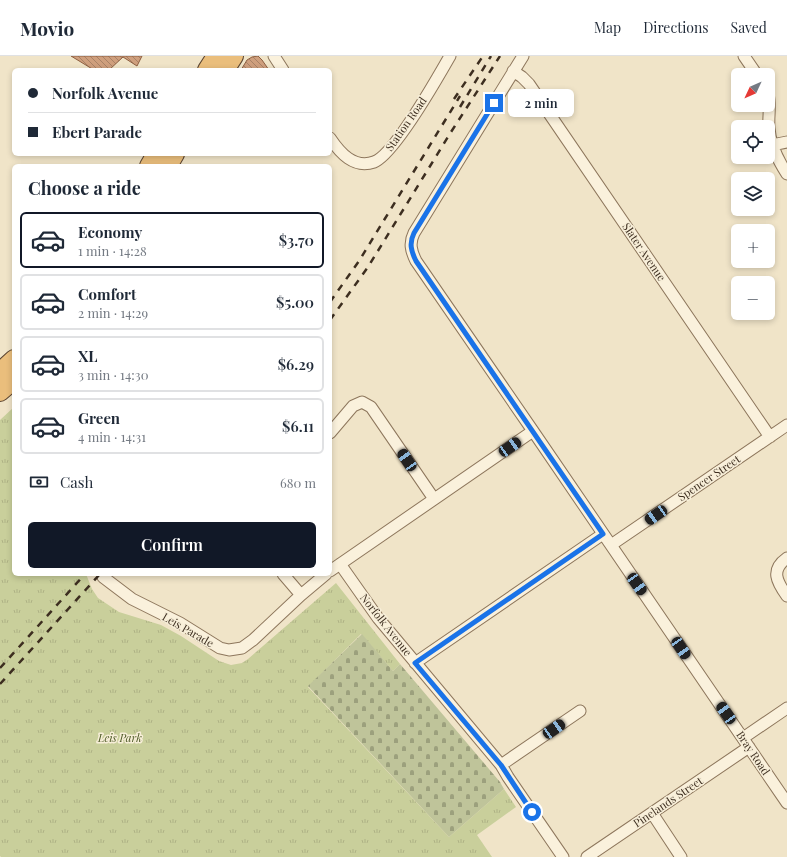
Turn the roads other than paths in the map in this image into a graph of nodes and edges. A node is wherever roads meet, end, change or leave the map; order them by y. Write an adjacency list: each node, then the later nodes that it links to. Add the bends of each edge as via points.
1 (274, 56): 7 (street)
2 (450, 56): 10 (street, Station Road, via 393,146 376,162 357,163 350,160)
3 (523, 56): 9 (street)
4 (744, 56): 8 (street)
5 (229, 59): 6 (highway)
6 (211, 68)
7 (282, 68)
8 (752, 68)
9 (513, 71): 21 (street, Bray Road, via 414,233 411,247 416,261); 22 (street, Slater Avenue, via 532,88)
10 (332, 140)
11 (787, 142): 12 (street)
12 (775, 144)
13 (775, 152): 14 (street)
14 (787, 174)
15 (12, 361): 16 (highway)
16 (0, 372)
17 (12, 382): 18 (highway)
18 (0, 392)
19 (787, 425): 22 (street, Spencer Street)
20 (332, 431): 23 (street, via 353,406 362,402 371,407)
21 (533, 431): 23 (street); 24 (street, Bray Road)
22 (770, 437): 25 (street, Spencer Street)
23 (434, 499): 27 (street)
24 (603, 534): 25 (street, Bray Road); 34 (street)
25 (611, 545): 37 (street, Bray Road)
26 (787, 558): 33 (street, via 780,564 776,576)
27 (340, 564): 28 (street); 34 (street, Norfolk Avenue, via 378,618)
28 (332, 570)
29 (285, 576): 32 (street)
30 (324, 576): 32 (street, Leis Parade)
31 (103, 577): 32 (street, Leis Parade, via 132,599 180,623 220,648 229,650 248,644)
32 (301, 595)
33 (787, 596)
34 (415, 663): 38 (street, Norfolk Avenue)
35 (787, 708): 37 (street, Pinelands Street)
36 (580, 711): 38 (street)
37 (746, 743): 39 (street, Bray Road); 40 (street, Pinelands Street)
38 (501, 765): 41 (street, Norfolk Avenue)
39 (787, 803)
40 (652, 814): 42 (street, Pinelands Street); 43 (street)
41 (563, 857)
42 (587, 857)
43 (681, 857)

